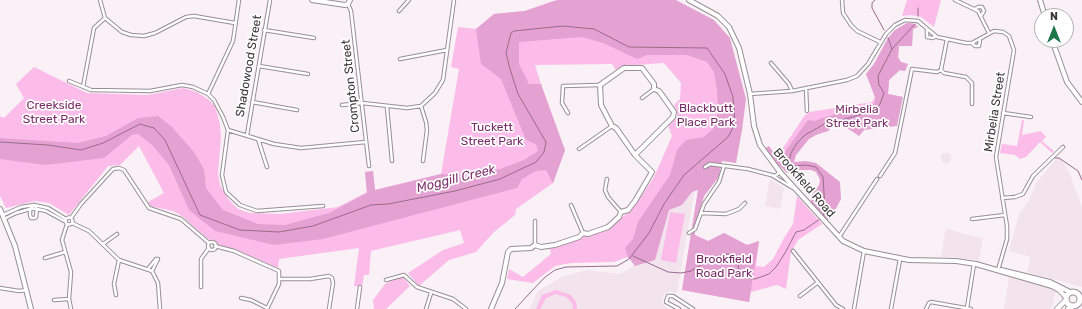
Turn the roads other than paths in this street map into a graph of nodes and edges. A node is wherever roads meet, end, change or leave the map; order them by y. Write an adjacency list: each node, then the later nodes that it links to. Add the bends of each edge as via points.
1 (100, 0): 14 (street)
2 (239, 0): 15 (street)
3 (270, 0): 17 (street, Shadowood Street)
4 (312, 0): 10 (street, via 345,5)
5 (409, 0): 12 (street)
6 (454, 0): 26 (street)
7 (689, 0): 39 (street, Brookfield Road, via 718,16 729,27 739,48)
8 (842, 0): 23 (street, via 842,13 851,25 857,31)
9 (956, 0): 11 (street)
10 (349, 2): 44 (street, Crompton Street)
11 (975, 9): 13 (street); 13 (street, via 982,7)
12 (399, 11)
13 (982, 16): 18 (street)
14 (106, 18): 15 (street, via 122,32 137,36 155,33 186,17); 34 (street, via 94,28)
15 (235, 23): 38 (street, via 233,41)
16 (927, 29): 19 (street); 19 (street, via 927,37); 23 (street, via 918,20 905,20 894,25)
17 (264, 30): 20 (street); 29 (street, Shadowood Street)
18 (989, 33): 22 (street); 51 (street, Mirbelia Street, via 1003,32 1008,36 1014,50)
19 (936, 36): 21 (street)
20 (314, 38)
21 (947, 39): 24 (street); 30 (street)
22 (980, 39): 24 (street); 24 (street, via 979,46)
23 (880, 42): 35 (street, via 868,64 857,76)
24 (972, 43)
25 (1055, 48): 40 (street, via 1065,77)
26 (447, 50): 27 (street); 47 (street, via 443,80 435,93)
27 (400, 59)
28 (771, 63): 37 (street)
29 (259, 66): 31 (street); 42 (street, Shadowood Street)
30 (941, 70): 45 (street, via 970,79); 92 (street, via 911,70 895,153)
31 (308, 74)
32 (69, 81): 34 (street)
33 (600, 85): 36 (street, via 624,68 640,67 654,84); 52 (street, via 563,86 562,103); 54 (street, via 601,105)
34 (83, 87): 38 (street, via 91,90 150,91 188,85)
35 (806, 88): 37 (street); 50 (street)
36 (654, 89): 41 (street); 61 (street, via 659,91 674,112 674,116)
37 (792, 91): 39 (street)
38 (208, 94): 55 (street, via 218,107)
39 (750, 94): 68 (street, Brookfield Road, via 754,126 760,145)
40 (1080, 97): 43 (street)
41 (642, 98)
42 (252, 102): 49 (street); 56 (street, Shadowood Street)
43 (1082, 102)
44 (362, 104): 46 (street); 48 (street); 58 (street, Crompton Street)
45 (972, 104)
46 (342, 105)
47 (421, 106): 48 (street); 63 (street, via 426,122)
48 (387, 108): 62 (street)
49 (297, 110)
50 (807, 111)
51 (1003, 112): 53 (street); 72 (street, Mirbelia Street, via 996,157)
52 (568, 113)
53 (1031, 117)
54 (612, 126): 60 (street); 61 (street)
55 (228, 130): 56 (street); 76 (street, via 222,176 226,192 240,205 257,210)
56 (247, 135): 57 (street)
57 (258, 139): 58 (street, via 301,148); 67 (street)
58 (366, 142): 64 (street, Crompton Street)
59 (1063, 147): 72 (street, via 1033,176 1022,194)
60 (579, 149)
61 (635, 155): 80 (street, via 652,174 628,210)
62 (392, 161)
63 (423, 161)
64 (369, 166)
65 (705, 166): 66 (street)
66 (724, 166): 69 (street); 81 (street, via 719,182)
67 (267, 167)
68 (780, 172): 69 (street); 71 (street, Brookfield Road)
69 (773, 175): 71 (street)
70 (607, 179): 80 (street, via 605,190)
71 (796, 190): 92 (street, Brookfield Road)
72 (1002, 198): 82 (street, Mirbelia Street)
73 (746, 203): 81 (street, via 726,214)
74 (34, 205): 78 (street); 79 (street); 83 (street, via 21,207); 86 (street, via 48,208)
75 (571, 205): 89 (street)
76 (323, 206)
77 (0, 209): 83 (street)
78 (30, 209): 79 (street); 79 (street, via 34,218); 83 (street)
79 (37, 209): 86 (street)
80 (621, 212): 89 (street, via 608,227 588,234)
81 (701, 213): 90 (street, via 695,229)
82 (1006, 215): 85 (street); 106 (street, Mirbelia Street, via 1007,239)
83 (3, 217): 114 (street, via 15,246)
84 (71, 218): 86 (street); 88 (street); 93 (street, via 113,169 119,168 124,170 149,208 181,219)
85 (972, 219)
86 (66, 221): 88 (street); 100 (street, via 62,240)
87 (535, 221): 95 (street)
88 (72, 223): 94 (street, via 89,231)
89 (583, 233): 95 (street, via 579,237 555,245)
90 (689, 233)
91 (117, 234): 94 (street)
92 (839, 237): 99 (street, Brookfield Road)
93 (209, 243): 96 (street); 97 (street)
94 (103, 244): 103 (street)
95 (535, 245): 134 (street, via 531,248 511,249 508,252 502,283)
96 (216, 246): 97 (street, via 213,249); 108 (street, via 276,269)
97 (209, 248): 113 (street, via 202,259)
98 (793, 251): 110 (street)
99 (864, 251): 102 (street, Brookfield Road); 138 (street)
100 (65, 252): 101 (street); 121 (street, via 71,272)
101 (45, 258)
102 (900, 258): 104 (street, Brookfield Road); 139 (street)
103 (119, 260): 105 (street); 117 (street, via 114,284)
104 (974, 264): 106 (street, Brookfield Road); 125 (street)
105 (148, 269): 107 (street); 107 (street, via 156,258 158,259)
106 (998, 270): 119 (street, Brookfield Road, via 1052,286)
107 (152, 271): 128 (street, via 158,283)
108 (280, 279): 129 (street); 130 (street, via 329,276 334,283)
109 (386, 280): 115 (street, via 404,274 417,287)
110 (817, 283): 118 (street); 137 (street, via 836,305)
111 (360, 287): 131 (street)
112 (0, 288): 114 (street)
113 (200, 288)
114 (27, 290): 126 (street)
115 (431, 293): 132 (street); 133 (street, via 453,299)
116 (1080, 293): 119 (highway); 123 (highway)
117 (116, 294)
118 (800, 296)
119 (1067, 296): 124 (highway); 142 (main road)
120 (241, 298): 129 (street, via 251,300)
121 (69, 299): 122 (street); 127 (street)
122 (54, 300)
123 (1081, 301): 124 (highway)
124 (1070, 307)
125 (967, 308): 140 (street, via 931,302); 141 (street)
126 (31, 309)
127 (71, 309)
128 (160, 309)
129 (267, 309)
130 (329, 309)
131 (357, 309)
132 (426, 309)
133 (466, 309)
134 (491, 309)
135 (679, 309): 136 (street, via 666,302 668,296 673,296)
136 (694, 309)
137 (843, 309)
138 (854, 309)
139 (891, 309)
140 (926, 309)
141 (971, 309)
142 (1058, 309)

